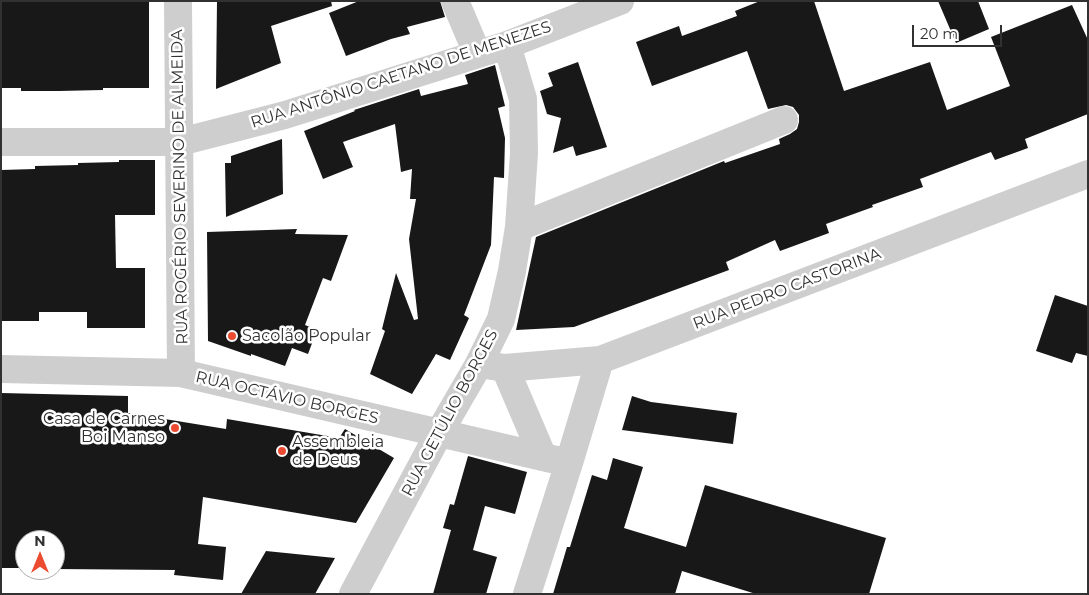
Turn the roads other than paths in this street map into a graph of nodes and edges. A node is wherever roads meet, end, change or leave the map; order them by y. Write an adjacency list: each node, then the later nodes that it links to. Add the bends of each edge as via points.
1 (178, 1): 8 (street, RUA ROGÉRIO SEVERINO DE ALMEIDA)
2 (455, 1): 5 (street)
3 (620, 1): 4 (street, RUA ANTÔNIO CAETANO DE MENEZES)
4 (508, 45): 5 (street, RUA ANTÔNIO CAETANO DE MENEZES); 10 (street, RUA GETÚLIO BORGES, via 523,99 524,153)
5 (477, 53): 8 (street, RUA ANTÔNIO CAETANO DE MENEZES, via 285,114)
6 (784, 120): 10 (street)
7 (1, 142): 8 (street, RUA ANTÔNIO CAETANO DE MENEZES)
8 (180, 142): 14 (street, RUA ROGÉRIO SEVERINO DE ALMEIDA)
9 (1088, 174): 11 (street, RUA PEDRO CASTORINA)
10 (519, 227): 12 (street, RUA GETÚLIO BORGES)
11 (600, 360): 12 (street, RUA PEDRO CASTORINA); 17 (street)
12 (492, 366): 15 (street, RUA GETÚLIO BORGES); 16 (street)
13 (1, 370): 14 (street, RUA OCTÁVIO BORGES)
14 (181, 373): 15 (street, RUA OCTÁVIO BORGES)
15 (439, 433): 16 (street, RUA OCTÁVIO BORGES); 18 (street, RUA GETÚLIO BORGES)
16 (543, 457): 17 (street, RUA OCTÁVIO BORGES)
17 (569, 462): 19 (street)
18 (353, 594)
19 (527, 594)

